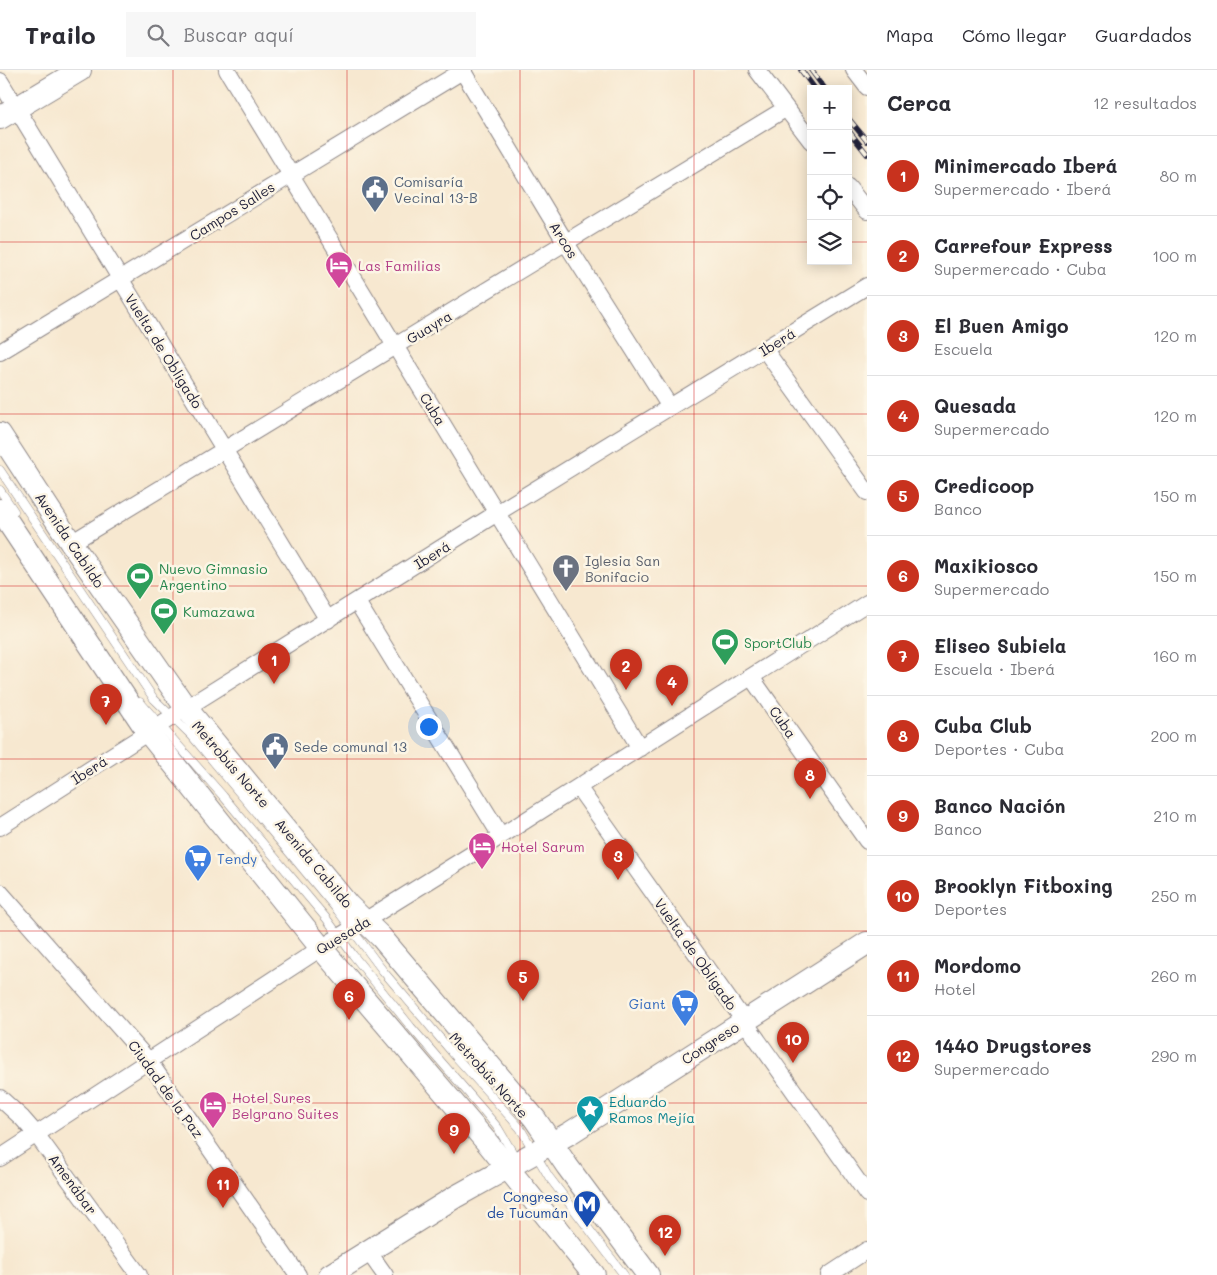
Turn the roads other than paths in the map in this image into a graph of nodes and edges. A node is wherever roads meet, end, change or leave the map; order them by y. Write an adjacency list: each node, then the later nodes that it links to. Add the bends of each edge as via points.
1 (80, 70): 9 (main road)
2 (227, 70): 11 (street, Cuba)
3 (463, 70): 11 (street, Campos Salles); 14 (street, Arcos)
4 (756, 70): 8 (street)
5 (854, 70): 7 (street)
6 (0, 81): 9 (street, Vuelta de Obligado)
7 (867, 87)
8 (785, 109): 10 (street); 14 (street, Guayra)
9 (8, 113): 15 (street, Vuelta de Obligado)
10 (807, 136)
11 (290, 175): 15 (street, Campos Salles); 17 (street, Cuba)
12 (852, 192): 13 (street)
13 (867, 210)
14 (566, 243): 17 (street, Guayra); 20 (street, Arcos)
15 (120, 280): 19 (street, Campos Salles); 22 (street, Vuelta de Obligado)
16 (867, 286): 18 (street, Iberá)
17 (395, 347): 22 (street, Guayra); 27 (street, Cuba)
18 (765, 350): 20 (street, Iberá); 25 (street)
19 (0, 352)
20 (670, 407): 27 (street, Iberá)
21 (0, 434): 28 (main road, Avenida Cabildo)
22 (225, 450): 28 (street, Guayra); 31 (street, Vuelta de Obligado)
23 (0, 470): 34 (lane, Metrobús Norte)
24 (0, 490): 26 (lane)
25 (867, 492)
26 (8, 512): 34 (main road, Avenida Cabildo)
27 (498, 513): 29 (street, Iberá); 35 (street, Cuba)
28 (71, 543): 34 (main road, Avenida Cabildo)
29 (357, 602): 31 (street, Iberá); 38 (street)
30 (867, 603): 32 (street, Quesada)
31 (328, 620): 34 (street, Iberá)
32 (751, 677): 35 (street, Quesada); 39 (street, Cuba)
33 (138, 698): 34 (lane)
34 (167, 720): 37 (street, Iberá); 41 (main road, Avenida Cabildo); 41 (main road, Avenida Cabildo, via 348,905)
35 (640, 748): 36 (street, Quesada)
36 (578, 787): 38 (street, Quesada); 43 (street, Vuelta de Obligado)
37 (0, 827)
38 (501, 836): 41 (street, Quesada)
39 (867, 841)
40 (0, 892): 44 (street, Ciudad de la Paz)
41 (344, 934): 44 (street, Quesada); 48 (main road, Avenida Cabildo); 48 (main road, Avenida Cabildo, via 381,937 535,1119)
42 (867, 943): 43 (main road, Congreso)
43 (744, 1021): 48 (main road, Congreso); 50 (street, Vuelta de Obligado)
44 (148, 1060): 46 (street, Quesada); 55 (street, Ciudad de la Paz)
45 (0, 1098): 46 (street, Amenábar)
46 (36, 1134): 47 (street, Quesada); 54 (street, Amenábar)
47 (0, 1158)
48 (527, 1158): 53 (main road, Congreso); 58 (main road, Avenida Cabildo); 59 (lane, via 554,1184); 60 (main road, Avenida Cabildo, via 567,1166)
49 (530, 1182): 51 (lane)
50 (867, 1194)
51 (549, 1206)
52 (867, 1250): 61 (street)
53 (368, 1251): 56 (main road, Congreso); 57 (street)
54 (138, 1275)
55 (298, 1275)
56 (330, 1275)
57 (385, 1275)
58 (594, 1275)
59 (624, 1275)
60 (648, 1275)
61 (829, 1275)

